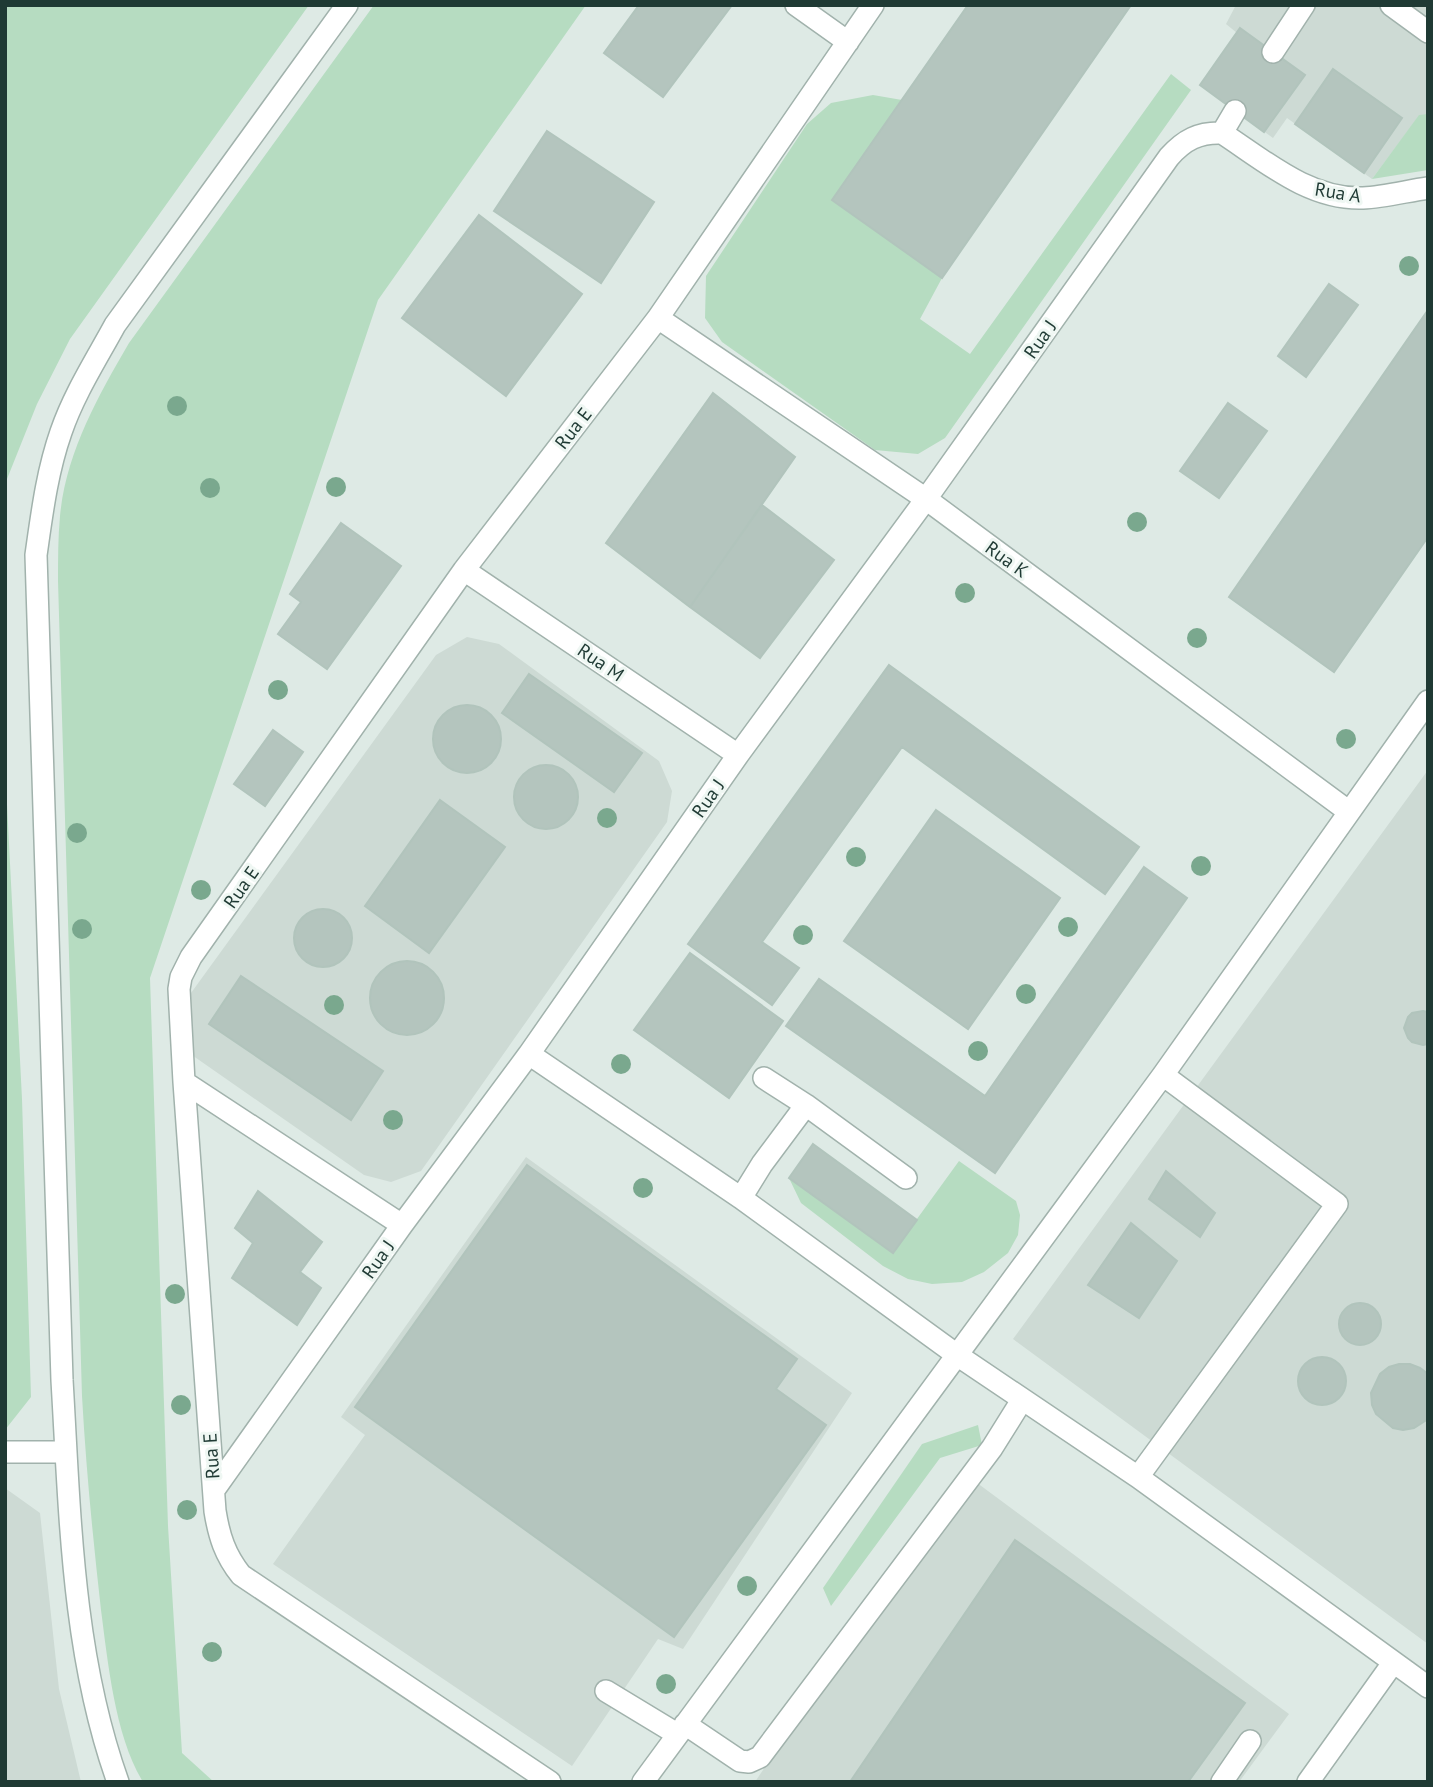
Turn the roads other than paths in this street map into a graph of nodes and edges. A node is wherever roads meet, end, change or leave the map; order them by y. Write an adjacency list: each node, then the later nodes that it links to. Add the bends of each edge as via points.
1 (347, 5): 29 (lane, via 115,325 61,431 46,486 36,555 37,622)
2 (796, 5): 7 (lane)
3 (873, 5): 7 (lane, Rua E)
4 (1304, 5): 8 (lane)
5 (1391, 5): 6 (lane)
6 (1428, 32)
7 (848, 42): 12 (lane, Rua E)
8 (1273, 51)
9 (1235, 110): 10 (lane)
10 (1222, 133): 11 (lane, Rua A, via 1303,186 1320,192 1363,198); 13 (lane, Rua J, via 1194,136 1169,157)
11 (1428, 188)
12 (658, 318): 13 (lane, Rua K); 14 (lane, Rua E)
13 (926, 499): 16 (lane, Rua J); 17 (lane, Rua K)
14 (464, 570): 16 (lane, Rua M); 21 (lane, Rua E, via 185,969 180,989)
15 (1428, 701): 17 (lane)
16 (738, 755): 18 (lane, Rua J)
17 (1348, 811): 19 (lane)
18 (529, 1054): 24 (lane); 25 (lane, Rua J)
19 (1163, 1075): 26 (lane); 30 (lane, via 1337,1205)
20 (764, 1078): 22 (lane)
21 (184, 1082): 25 (lane); 31 (lane, Rua E)
22 (806, 1105): 23 (lane); 24 (lane)
23 (906, 1178)
24 (741, 1198): 26 (lane)
25 (402, 1225): 31 (lane, Rua J)
26 (957, 1355): 27 (lane); 35 (lane)
27 (1022, 1400): 30 (lane); 35 (lane, via 992,1448 760,1757 740,1761)
28 (5, 1452): 29 (lane)
29 (66, 1452): 37 (lane, via 80,1616 95,1704)
30 (1138, 1477): 32 (lane)
31 (214, 1490): 38 (lane, Rua E, via 218,1531 241,1575)
32 (1393, 1663): 33 (lane); 41 (lane)
33 (1428, 1687)
34 (606, 1691): 35 (lane)
35 (681, 1729): 39 (lane)
36 (1250, 1741): 40 (lane)
37 (118, 1782)
38 (550, 1782)
39 (643, 1782)
40 (1222, 1782)
41 (1308, 1782)

